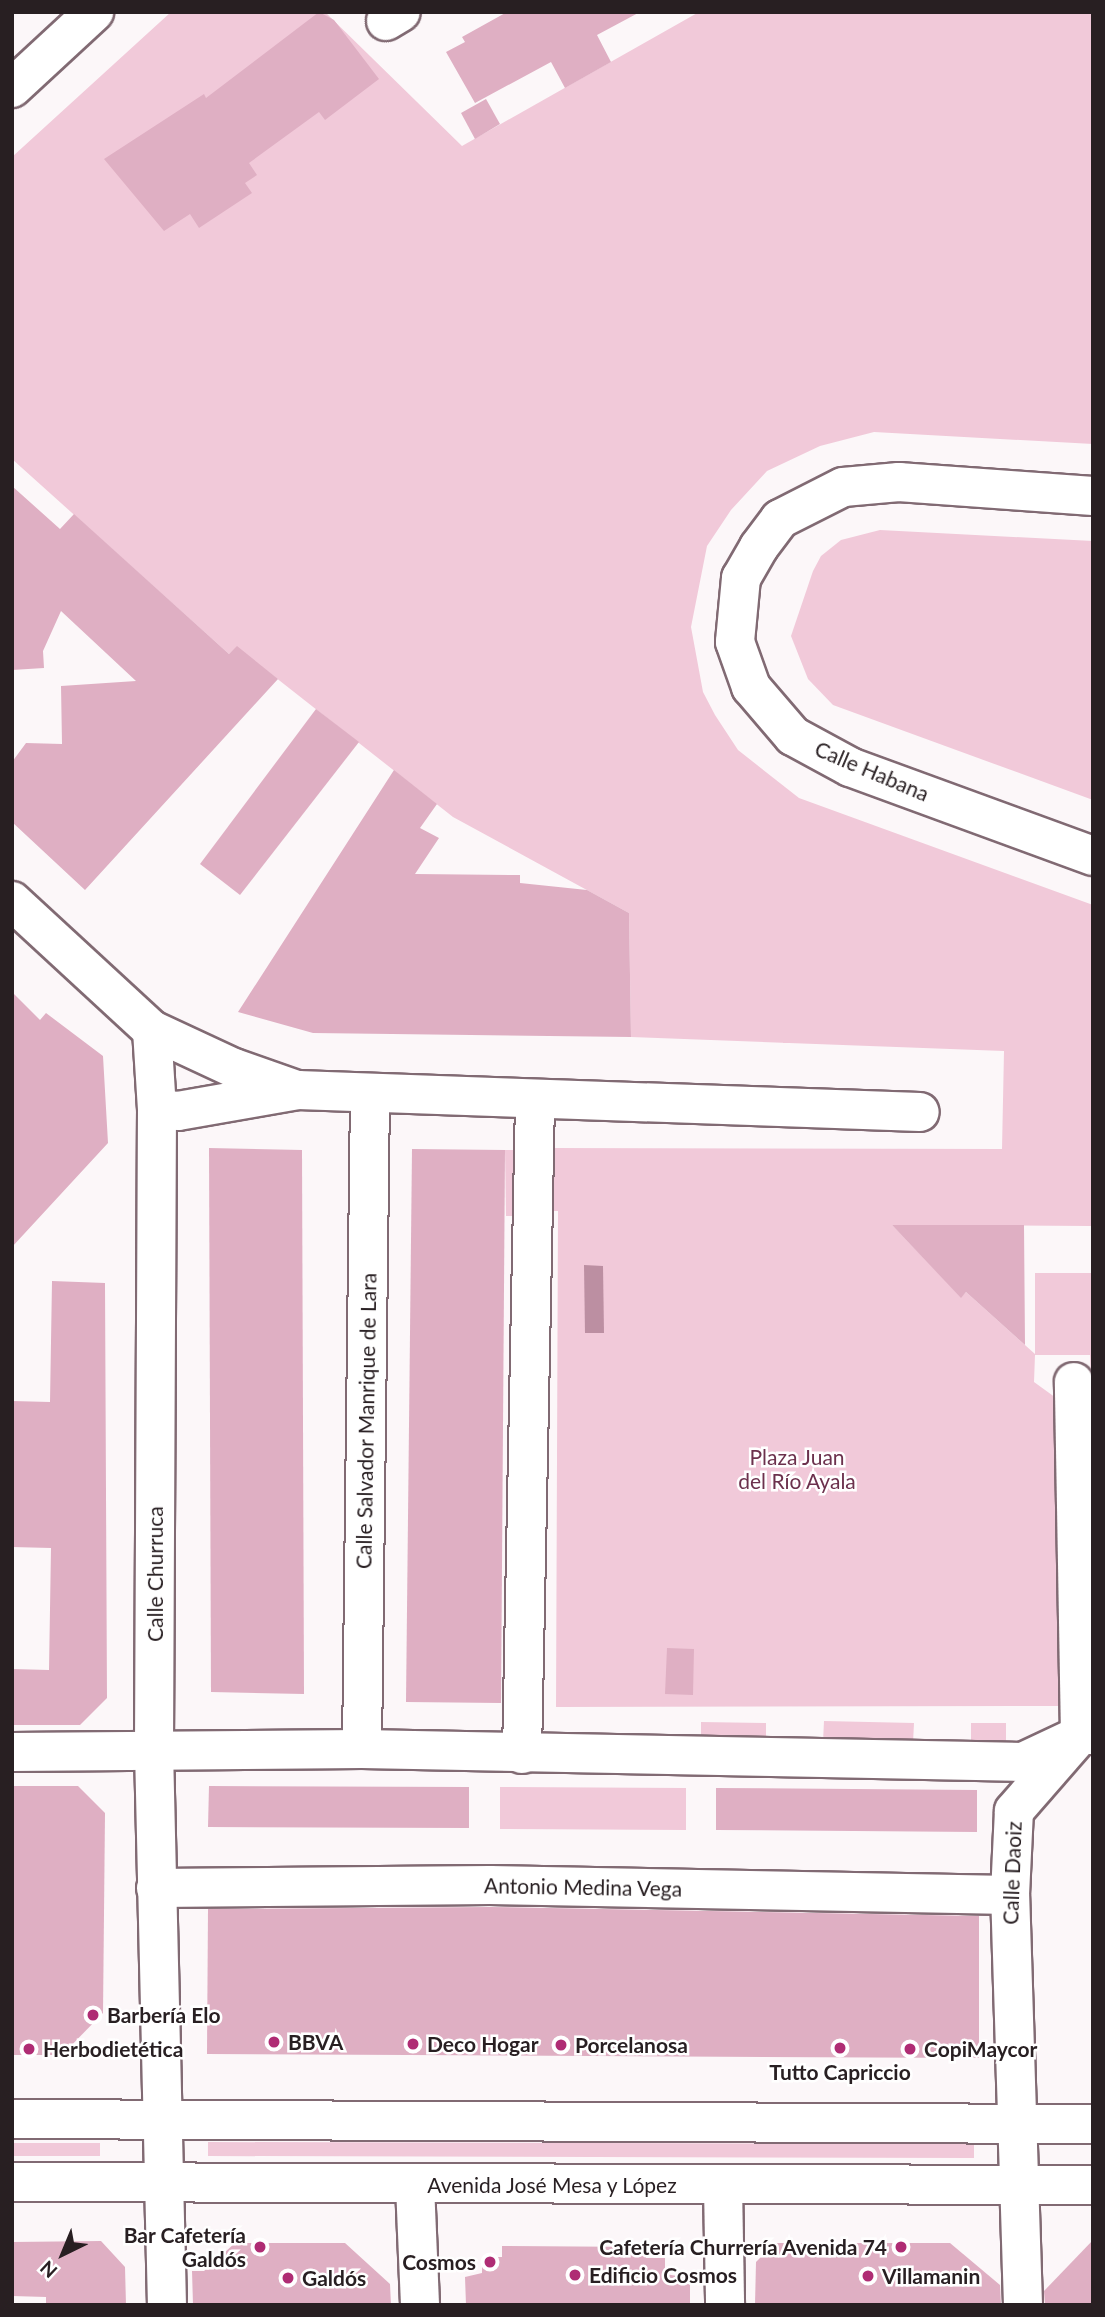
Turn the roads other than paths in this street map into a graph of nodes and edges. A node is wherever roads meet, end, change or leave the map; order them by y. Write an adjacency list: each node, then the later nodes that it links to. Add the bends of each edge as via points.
1 (94, 12): 2 (street)
2 (12, 88)
3 (1093, 496): 4 (street, Calle Habana, via 898,481 843,487 780,519 759,547 741,578 735,642 751,687 793,736 850,767)
4 (1093, 856)
5 (12, 901): 6 (street)
6 (152, 1030): 7 (street, via 234,1068); 10 (street, Calle Churruca)
7 (298, 1090): 8 (street); 10 (street, via 178,1111)
8 (370, 1093): 9 (street); 14 (street, Calle Salvador Manrique de Lara)
9 (535, 1099): 11 (street); 17 (street)
10 (157, 1109): 15 (street, Calle Churruca)
11 (920, 1112)
12 (1074, 1382): 13 (street)
13 (1086, 1735): 17 (street, via 1023,1762); 19 (street, Calle Daoiz, via 1014,1811)
14 (362, 1749): 15 (street); 17 (street)
15 (154, 1750): 16 (street); 18 (street, Calle Churruca)
16 (12, 1752)
17 (522, 1754)
18 (156, 1888): 19 (street, Antonio Medina Vega, via 490,1885); 21 (street, Calle Churruca)
19 (1010, 1895): 22 (street, Calle Daoiz)
20 (12, 2119): 21 (street)
21 (162, 2119): 22 (street); 25 (street, Calle Churruca)
22 (1017, 2123): 23 (street); 28 (street, Calle Daoiz)
23 (1093, 2124)
24 (12, 2182): 25 (street, Avenida José Mesa y López)
25 (162, 2184): 26 (street, Avenida José Mesa y López); 30 (street)
26 (415, 2185): 27 (street, Avenida José Mesa y López); 31 (street)
27 (723, 2185): 28 (street, Avenida José Mesa y López); 32 (street)
28 (1018, 2185): 29 (street, Avenida José Mesa y López); 33 (street, Calle Daoiz)
29 (1093, 2185)
30 (167, 2305)
31 (420, 2305)
32 (725, 2305)
33 (1023, 2305)

